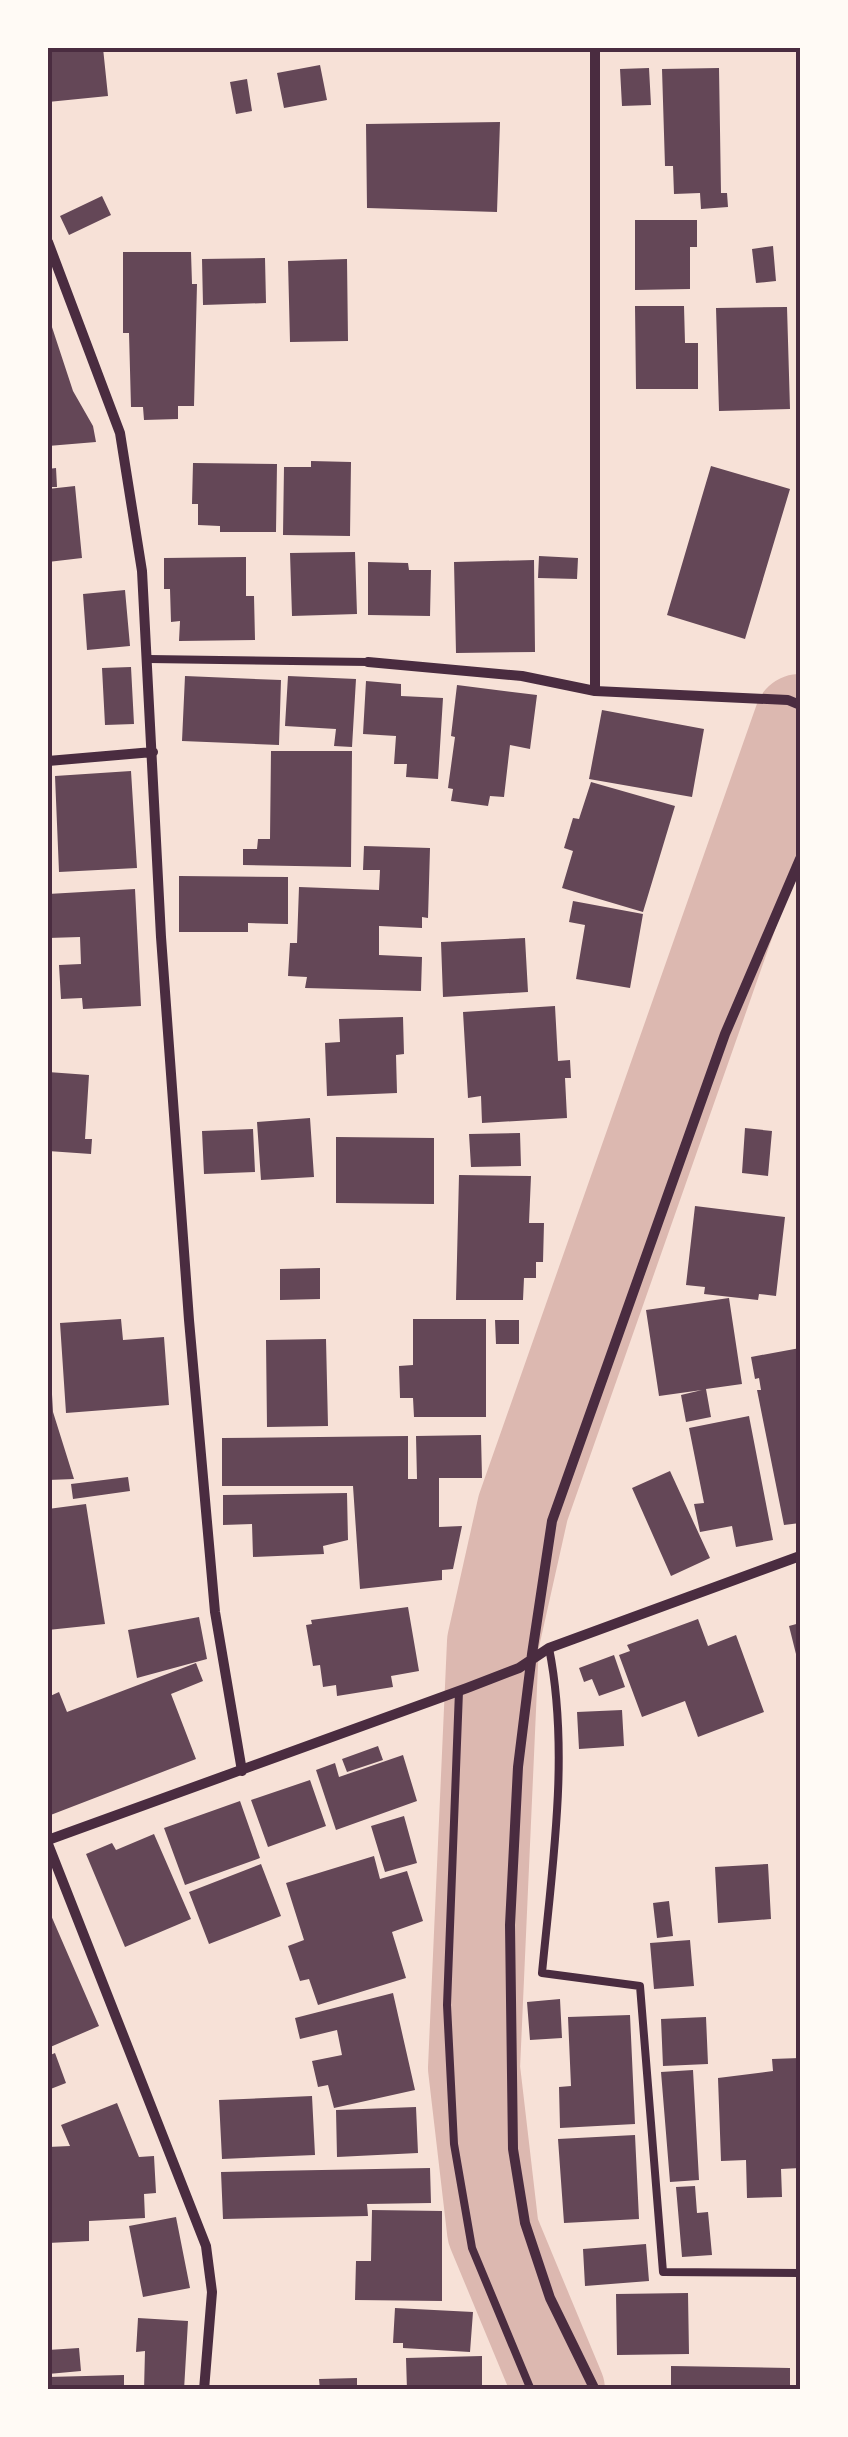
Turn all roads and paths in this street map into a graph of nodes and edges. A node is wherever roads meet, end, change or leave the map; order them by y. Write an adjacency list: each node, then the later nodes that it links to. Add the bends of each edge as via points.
1 (595, 48): 5 (street)
2 (48, 242): 3 (street, via 120,433)
3 (149, 659): 4 (lane); 7 (street)
4 (368, 662): 5 (street, via 522,676)
5 (595, 691): 6 (street)
6 (800, 705)
7 (153, 752): 8 (street); 14 (street, via 191,1340 215,1612)
8 (48, 760)
9 (800, 859): 12 (street, via 725,1034 552,1521)
10 (800, 1556): 11 (street)
11 (548, 1648): 12 (street); 16 (lane, via 557,1710 542,1973 640,1986 663,2272)
12 (532, 1654): 13 (street, via 519,1668); 19 (street, via 510,1925 513,2148 531,2242)
13 (463, 1690): 14 (street); 18 (lane, via 447,2005 454,2144 472,2248)
14 (242, 1771): 15 (street)
15 (48, 1842): 17 (street, via 206,2246 212,2292)
16 (800, 2273)
17 (204, 2390)
18 (531, 2390)
19 (595, 2390)

